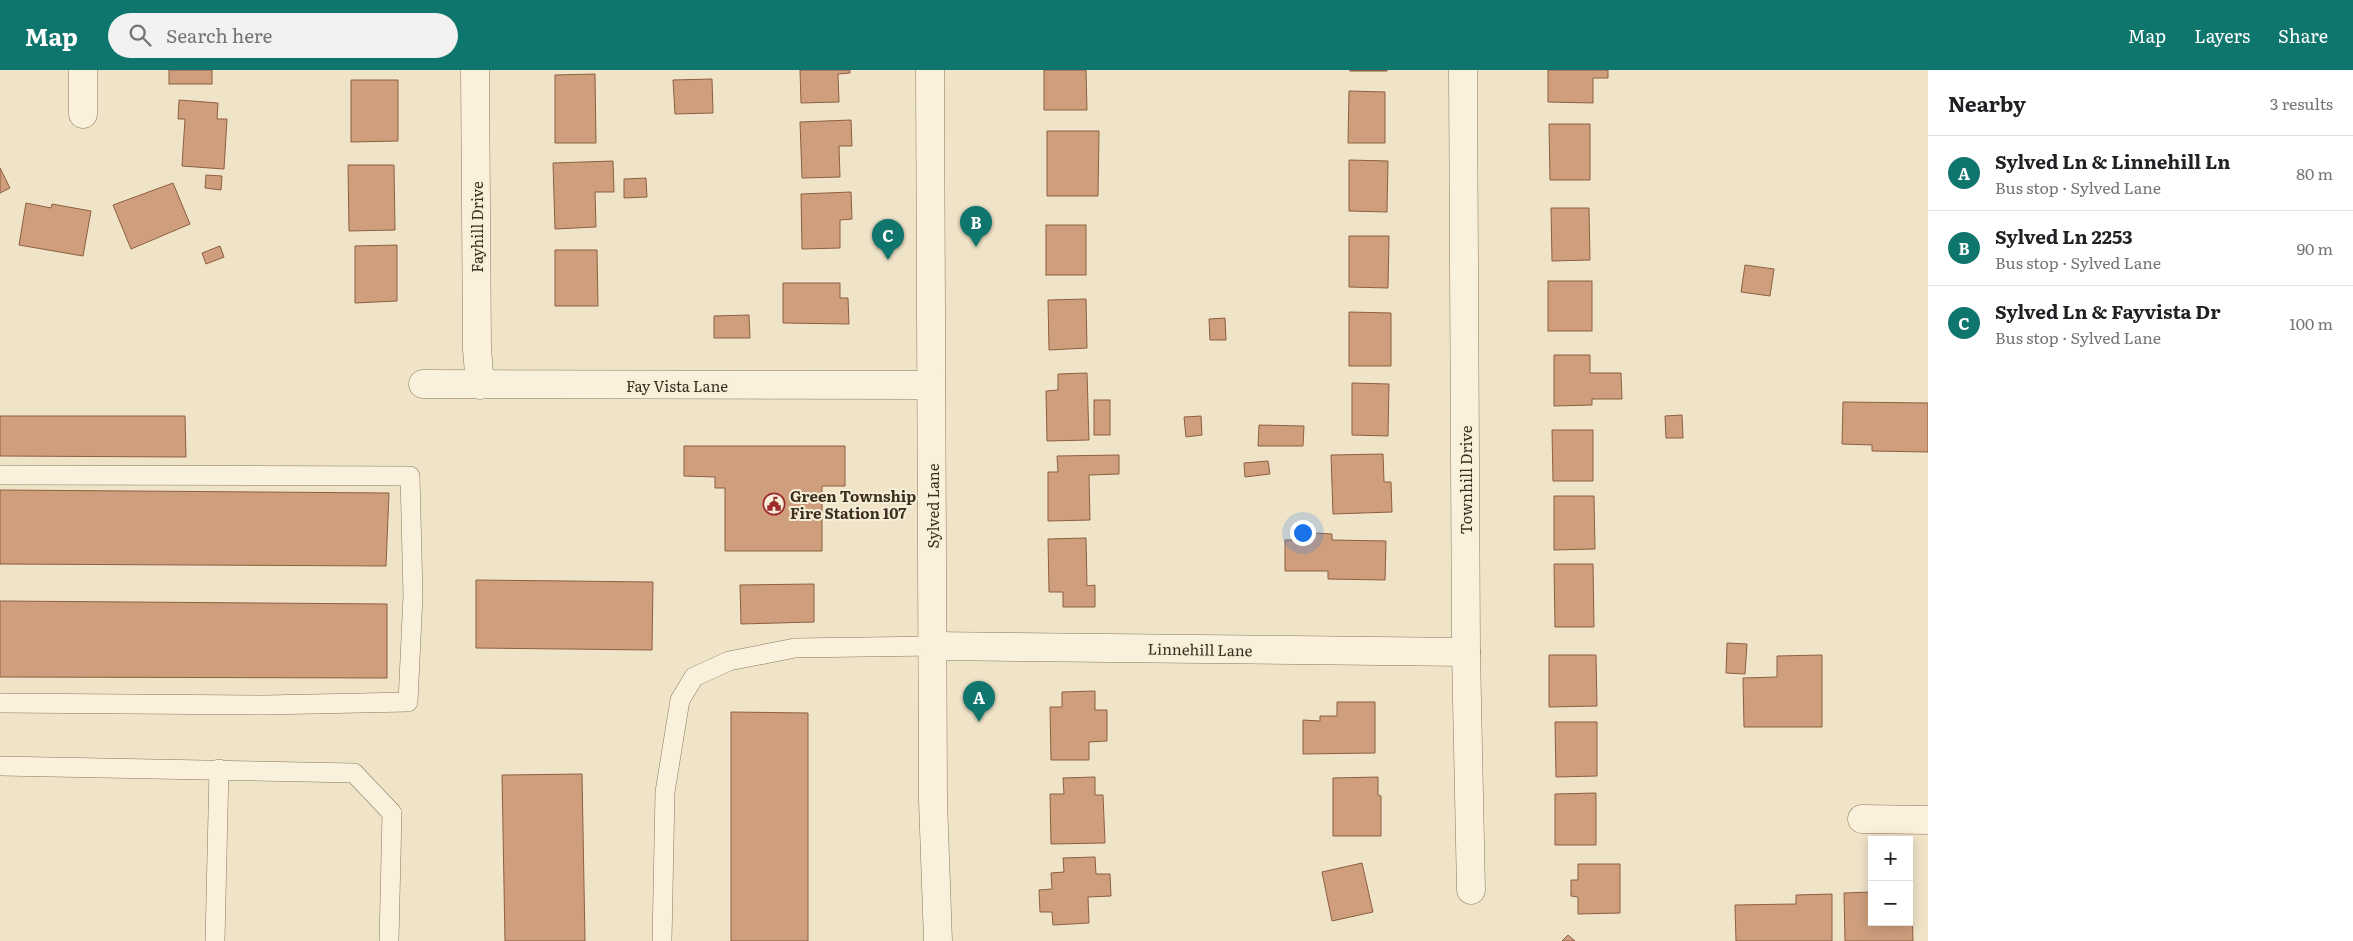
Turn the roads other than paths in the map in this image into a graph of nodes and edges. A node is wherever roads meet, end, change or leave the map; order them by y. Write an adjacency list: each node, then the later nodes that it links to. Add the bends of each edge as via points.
1 (83, 70): 5 (street)
2 (475, 70): 7 (street, Fayhill Drive)
3 (930, 70): 8 (street, Sylved Lane)
4 (1463, 70): 11 (street, Townhill Drive)
5 (83, 114)
6 (422, 384): 7 (street, Fay Vista Lane)
7 (480, 385): 8 (street, Fay Vista Lane)
8 (931, 385): 10 (street, Sylved Lane)
9 (0, 475): 12 (lane, via 410,476 413,595 408,702 265,705)
10 (934, 646): 11 (street, Linnehill Lane); 20 (lane, via 795,648 729,661 694,676 680,700 665,792); 21 (street, Sylved Lane, via 933,800)
11 (1466, 652): 17 (street, Townhill Drive)
12 (0, 703)
13 (0, 766): 14 (lane)
14 (218, 769): 18 (lane); 19 (lane, via 354,772 392,813)
15 (1862, 819): 16 (street)
16 (1928, 820)
17 (1471, 890)
18 (215, 941)
19 (389, 941)
20 (662, 941)
21 (938, 941)

